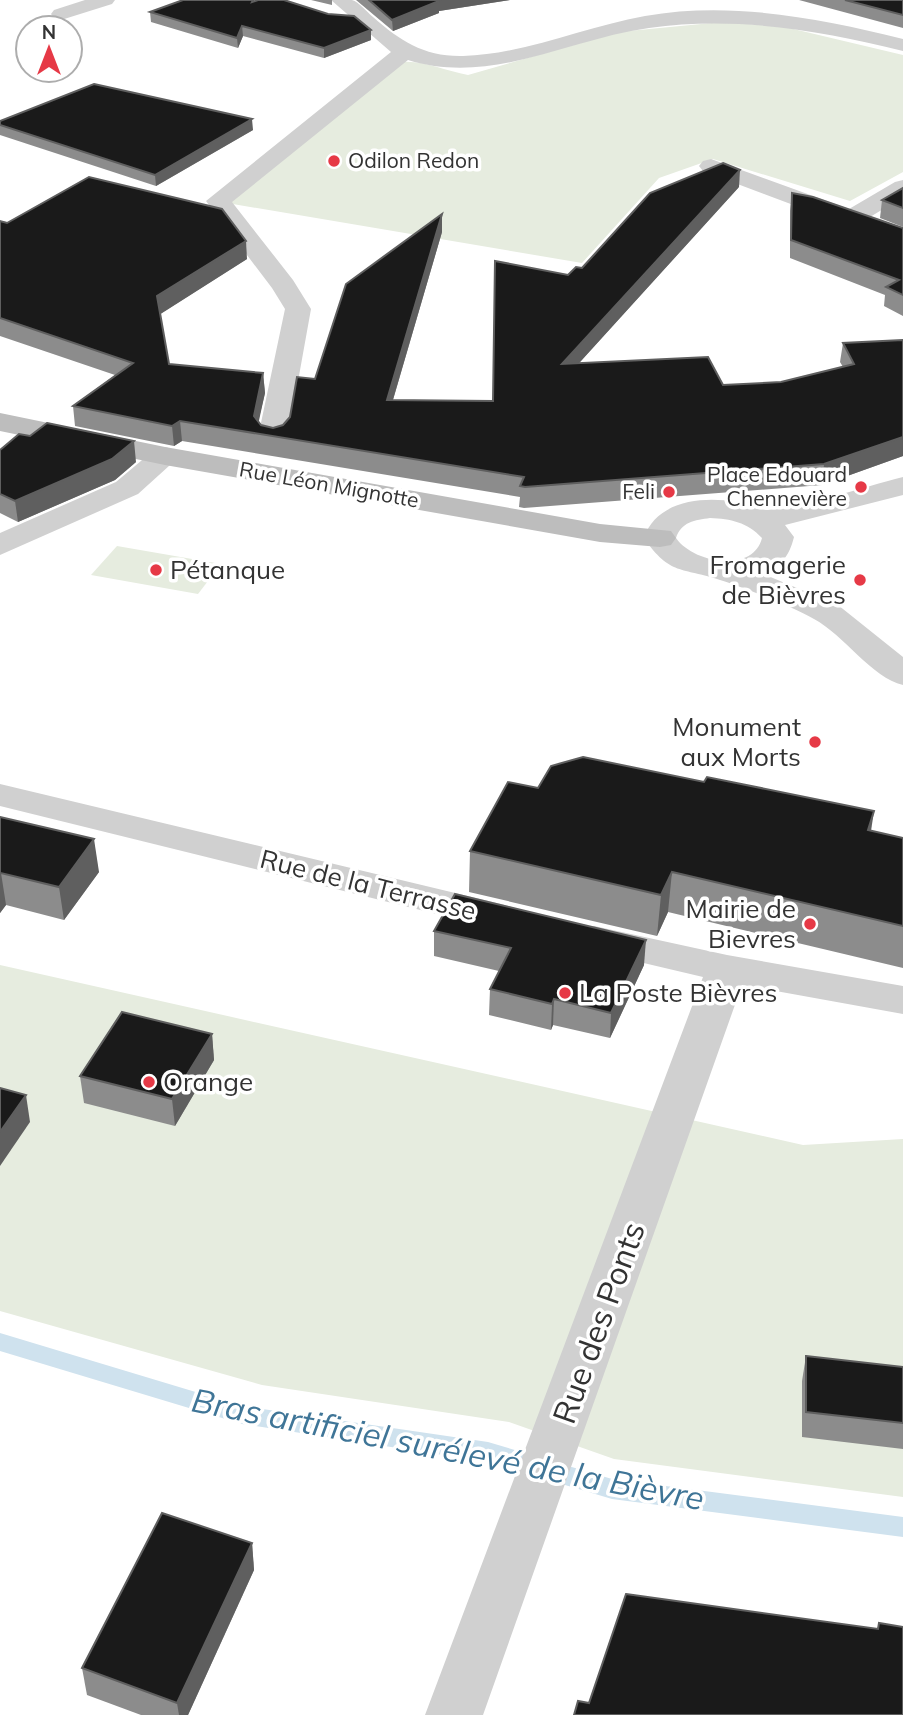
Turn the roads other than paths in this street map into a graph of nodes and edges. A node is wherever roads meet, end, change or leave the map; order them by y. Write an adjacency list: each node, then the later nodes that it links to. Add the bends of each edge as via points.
1 (105, 0): 4 (street)
2 (834, 5): 5 (street)
3 (335, 7): 7 (street, via 362,17)
4 (61, 14)
5 (799, 21): 6 (street); 7 (street, via 729,17 646,22 476,61 427,59)
6 (903, 45)
7 (405, 51): 13 (street, via 218,201 298,309)
8 (711, 166): 10 (street)
9 (903, 187): 10 (street)
10 (850, 218): 11 (street)
11 (903, 239)
12 (0, 422): 14 (main road, Rue Léon Mignotte)
13 (273, 437)
14 (165, 456): 17 (main road, Rue Léon Mignotte, via 600,533); 18 (street, via 127,488)
15 (899, 490): 16 (street)
16 (762, 520): 17 (street, via 734,510 699,510 670,520); 19 (street, via 778,537)
17 (660, 538): 20 (street, via 679,559)
18 (0, 545)
19 (774, 554): 20 (street, via 745,568); 21 (street)
20 (725, 570): 21 (street)
21 (826, 612): 22 (street)
22 (903, 675)
23 (0, 795): 24 (street, Rue de la Terrasse)
24 (727, 970): 25 (street, Rue de la Terrasse); 26 (street, Rue des Ponts)
25 (903, 1000)
26 (454, 1715)

